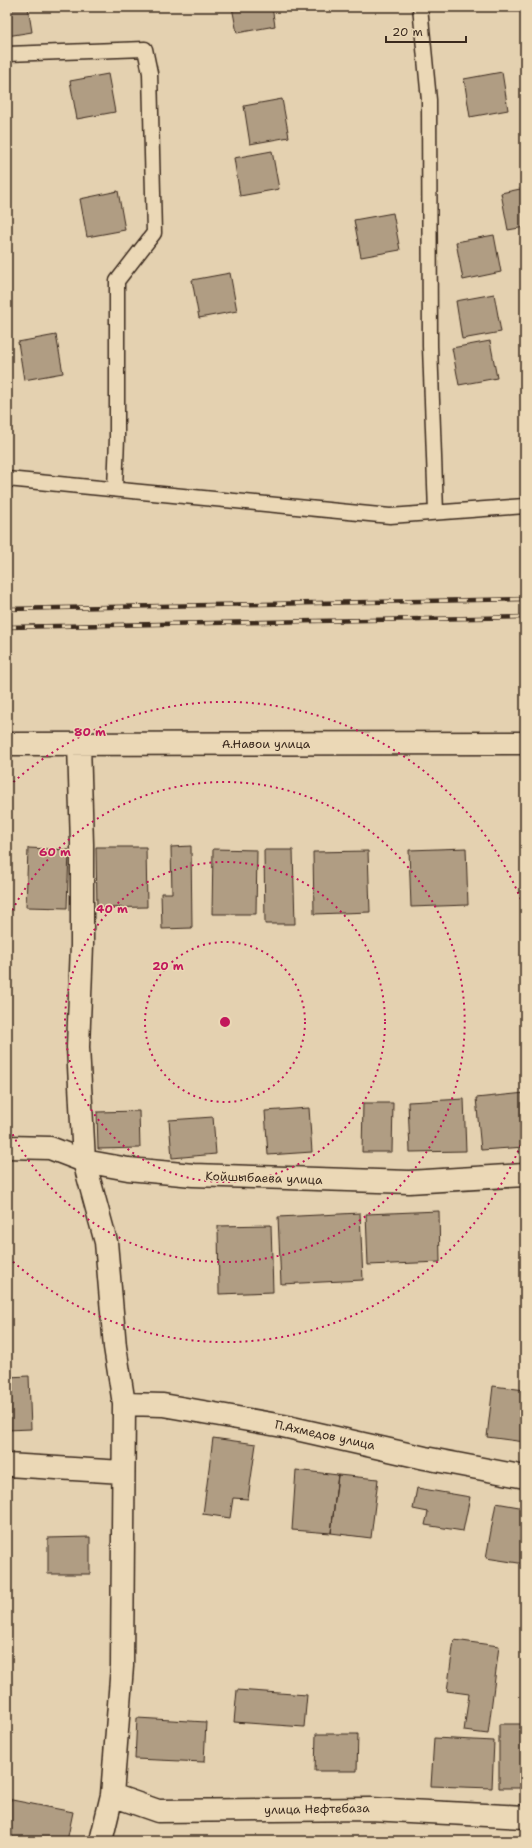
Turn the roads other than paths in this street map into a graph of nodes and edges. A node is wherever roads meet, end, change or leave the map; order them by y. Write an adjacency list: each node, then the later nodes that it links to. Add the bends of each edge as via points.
1 (420, 7): 6 (lane, via 429,100 430,346)
2 (7, 54): 4 (lane, via 145,49 150,73 154,233 117,281)
3 (7, 479): 4 (lane)
4 (115, 489): 6 (lane, via 390,516)
5 (525, 506): 6 (lane)
6 (436, 512)
7 (525, 743): 9 (street, А.Навои улица)
8 (7, 744): 9 (street, А.Навои улица)
9 (79, 744): 11 (street, via 82,945 78,1047)
10 (7, 1147): 11 (street, Койшыбаева улица, via 50,1148)
11 (84, 1161): 12 (street, Койшыбаева улица, via 128,1169 201,1176 409,1182); 13 (street, via 106,1242 115,1347)
12 (525, 1175)
13 (124, 1404): 15 (street); 16 (street, П.Ахмедов улица, via 163,1405 283,1426 425,1458)
14 (7, 1465): 15 (street)
15 (123, 1472): 17 (street, via 122,1666)
16 (525, 1477)
17 (112, 1795): 18 (street, улица Нефтебаза, via 158,1812 370,1809); 19 (street)
18 (525, 1817)
19 (101, 1841)

